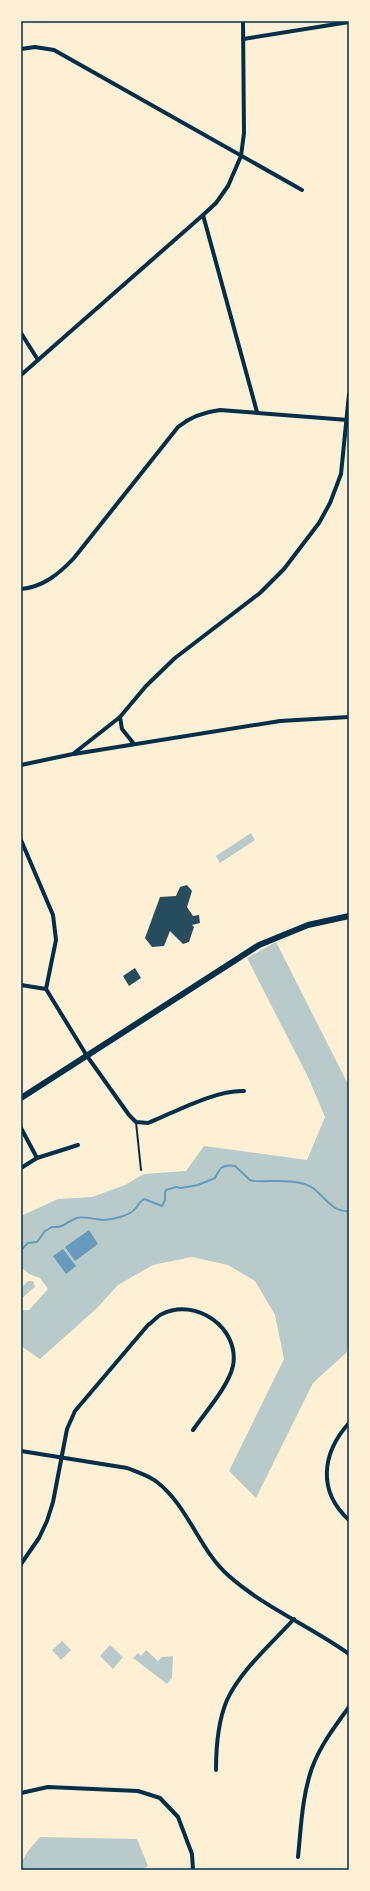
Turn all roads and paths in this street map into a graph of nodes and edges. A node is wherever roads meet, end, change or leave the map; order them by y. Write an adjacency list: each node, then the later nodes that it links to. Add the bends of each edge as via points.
1 (243, 21): 3 (street)
2 (349, 22): 3 (street)
3 (243, 39): 5 (street, via 244,133)
4 (21, 48): 5 (street, via 54,50)
5 (241, 156): 6 (street); 7 (street, via 228,186 216,203)
6 (302, 190)
7 (203, 215): 9 (street); 12 (street)
8 (21, 333): 9 (street)
9 (38, 360): 10 (street)
10 (21, 375)
11 (349, 394): 13 (street)
12 (257, 412): 13 (street); 14 (street, via 220,410 206,412 186,420 61,572 31,588)
13 (348, 420): 15 (street, via 340,474 330,503 319,523 289,563 260,593 175,658 146,686)
14 (21, 589)
15 (120, 717): 17 (street, via 122,729); 18 (street)
16 (349, 717): 17 (street, via 280,721)
17 (134, 744): 18 (street)
18 (73, 754): 19 (street)
19 (21, 764)
20 (21, 840): 23 (street, via 53,915 56,940)
21 (349, 916): 24 (main road, via 308,925 259,945)
22 (21, 985): 23 (street)
23 (46, 989): 24 (street)
24 (87, 1056): 26 (main road); 27 (street, via 129,1116)
25 (244, 1091): 27 (street, via 220,1094 148,1123)
26 (21, 1098)
27 (136, 1122): 32 (lane)
28 (21, 1128): 30 (street)
29 (78, 1145): 30 (street)
30 (37, 1158): 31 (street)
31 (21, 1168)
32 (141, 1170)
33 (349, 1423): 37 (street, via 341,1432 330,1455 326,1474 335,1504)
34 (193, 1430): 36 (street, via 229,1379 233,1352 228,1336 215,1320 199,1311 179,1310 162,1314 148,1325 75,1411 67,1429)
35 (21, 1451): 36 (street)
36 (61, 1457): 38 (street, via 47,1521); 39 (street, via 127,1468 142,1473 156,1482 178,1502 211,1556 227,1575 250,1593)
37 (349, 1520)
38 (21, 1564)
39 (294, 1619): 40 (street, via 328,1638); 42 (street, via 244,1674 230,1694 220,1726)
40 (349, 1654)
41 (349, 1707): 44 (street, via 329,1734 312,1769 305,1797)
42 (216, 1770)
43 (21, 1793): 45 (street, via 48,1787 138,1791 160,1798 178,1816 192,1854)
44 (298, 1857)
45 (193, 1870)

